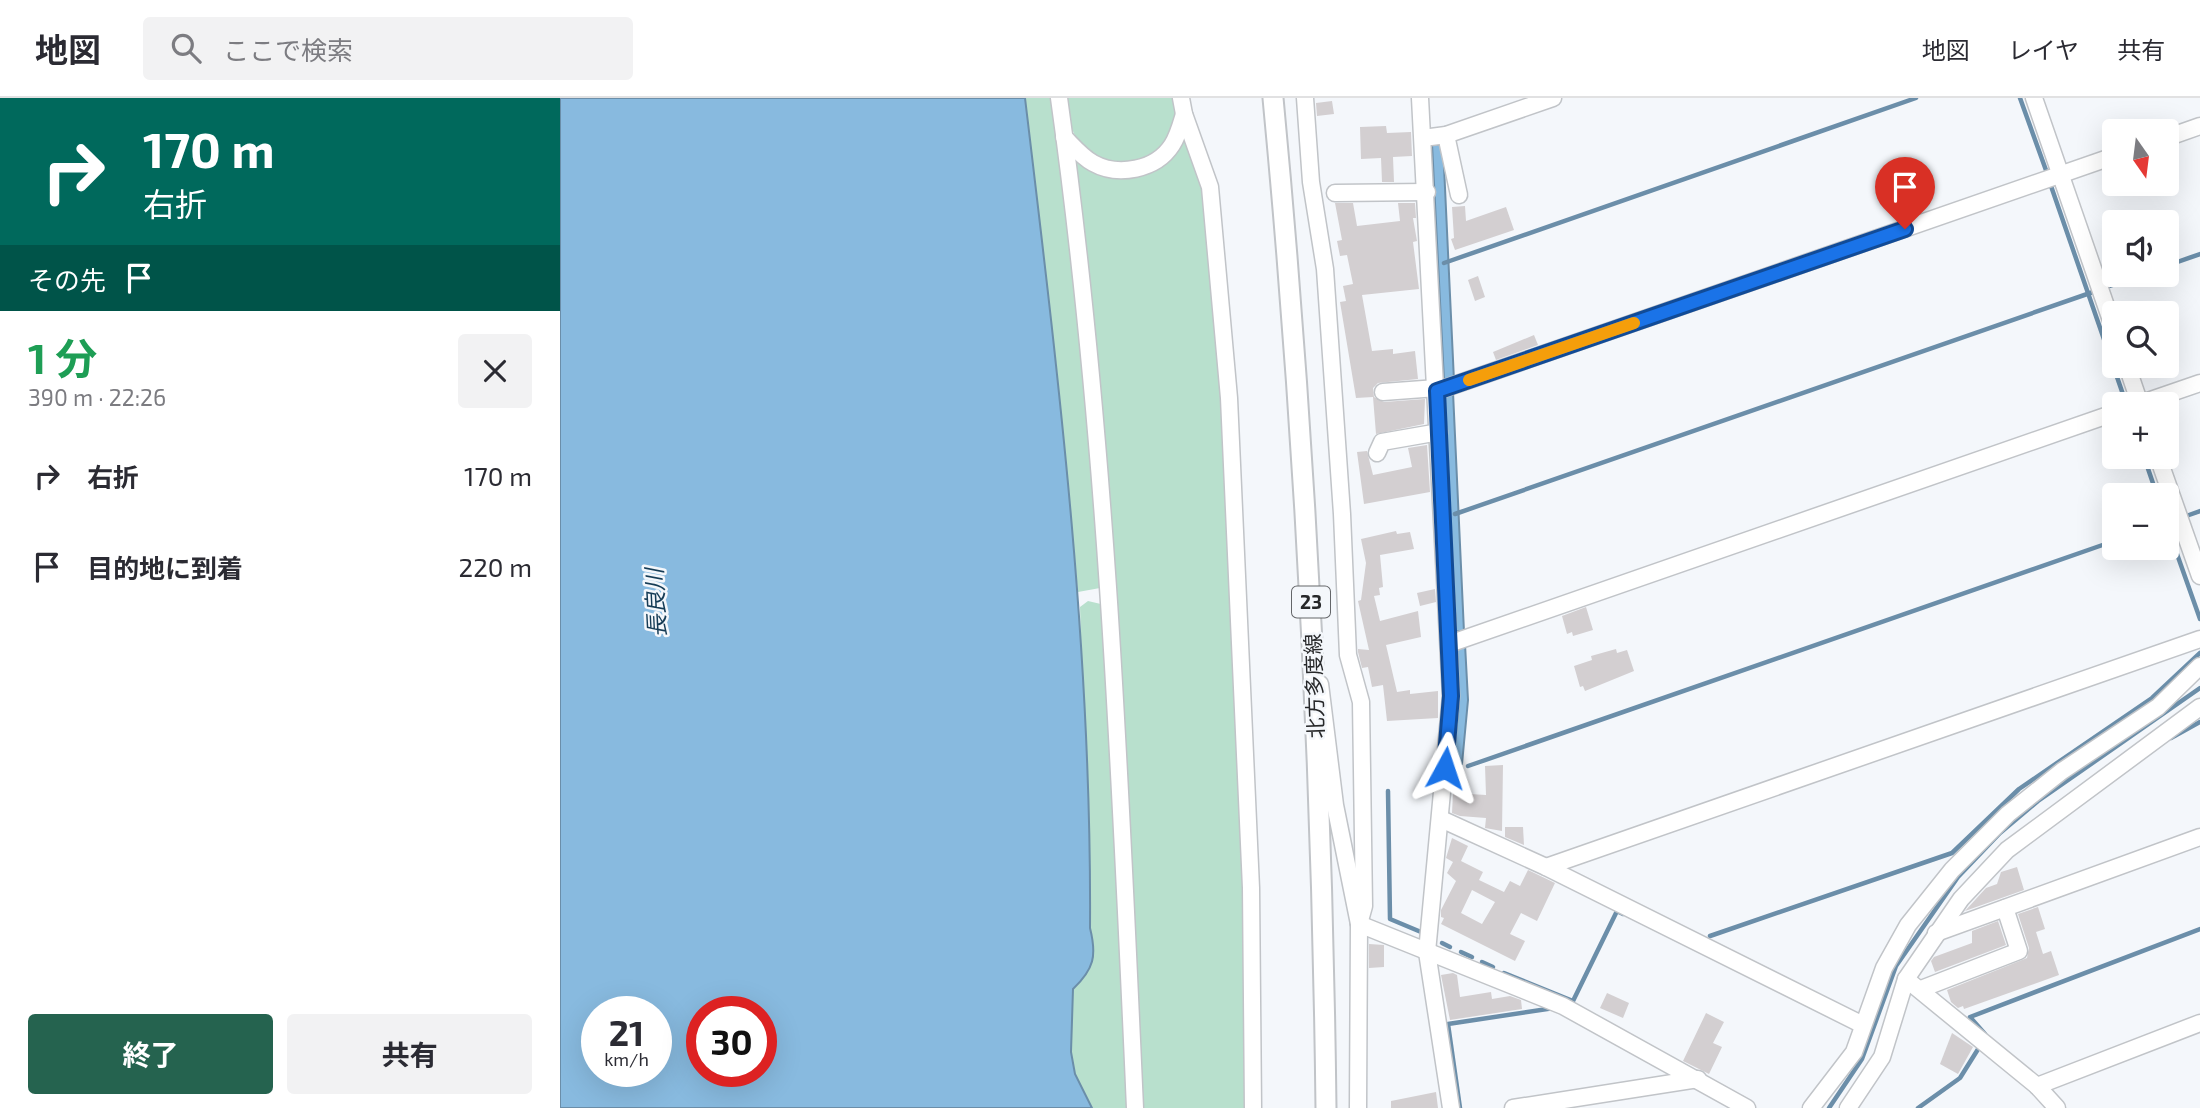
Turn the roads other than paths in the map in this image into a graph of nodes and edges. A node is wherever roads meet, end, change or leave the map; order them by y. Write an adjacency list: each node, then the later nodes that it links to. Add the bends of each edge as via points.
1 (1059, 98): 11 (street)
2 (1273, 98): 30 (main road, 北方多度線 / 23)
3 (1305, 98): 37 (street, via 1311,182 1325,269 1348,655 1361,702 1364,906)
4 (1420, 98): 12 (street)
5 (1553, 98): 10 (street)
6 (2034, 98): 14 (street)
7 (1183, 106): 11 (street, via 1171,146 1135,170 1093,163); 47 (street, via 1210,187 1229,398 1251,888)
8 (2200, 126): 9 (street)
9 (2179, 133)
10 (1446, 135): 12 (street); 17 (street)
11 (1064, 137): 46 (street, via 1109,581)
12 (1423, 138): 15 (street)
13 (2102, 160): 14 (street)
14 (2060, 174): 18 (street); 20 (street)
15 (1427, 192): 16 (street); 20 (street)
16 (1335, 193)
17 (1459, 195)
18 (2104, 301)
19 (2200, 383): 22 (street)
20 (1437, 389): 21 (street); 24 (street)
21 (1383, 392)
22 (2174, 392)
23 (2102, 417): 29 (street)
24 (1439, 432): 25 (street, via 1382,442); 29 (street)
25 (1377, 453)
26 (2162, 469): 27 (street)
27 (2200, 576)
28 (2200, 639): 35 (street)
29 (1449, 644): 33 (street, via 1451,696)
30 (1314, 657): 37 (street, via 1325,706 1335,805); 48 (main road, 北方多度線 / 23)
31 (2200, 666): 43 (street, via 2158,707 2062,771 2008,814 1952,870 1908,925 1890,957)
32 (2200, 707): 38 (street, via 2007,850)
33 (1441, 819): 35 (street); 39 (street)
34 (2200, 836): 36 (street)
35 (1546, 867): 43 (street)
36 (2004, 908): 38 (street); 41 (street, via 2019,951)
37 (1359, 924): 39 (street); 49 (street)
38 (1936, 934): 40 (street)
39 (1427, 952): 44 (street, via 1563,1006); 50 (street)
40 (1906, 979): 41 (street); 54 (street, via 1882,1057)
41 (1921, 989): 45 (street)
42 (2200, 1023): 45 (street)
43 (1864, 1025): 53 (street, via 1854,1052)
44 (1698, 1079): 51 (street); 52 (street)
45 (2037, 1086): 55 (street)
46 (1135, 1108)
47 (1253, 1108)
48 (1326, 1108)
49 (1358, 1108)
50 (1451, 1108)
51 (1513, 1108)
52 (1747, 1108)
53 (1811, 1108)
54 (1848, 1108)
55 (2057, 1108)

